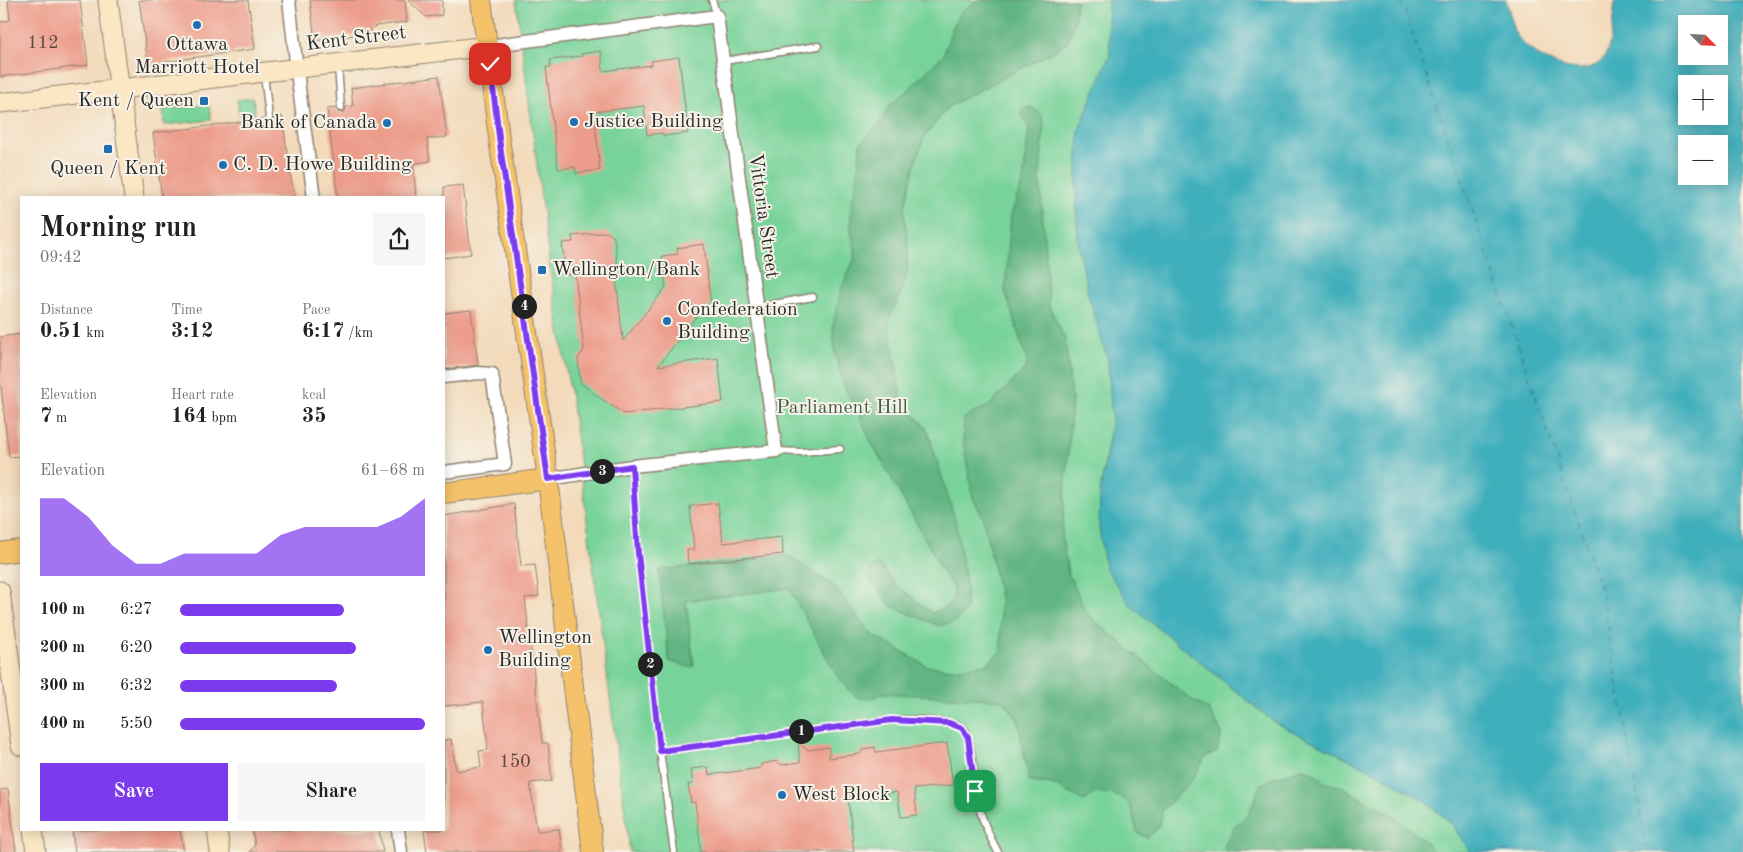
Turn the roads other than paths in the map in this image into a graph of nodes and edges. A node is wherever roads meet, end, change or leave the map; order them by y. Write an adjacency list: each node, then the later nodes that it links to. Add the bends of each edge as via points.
1 (108, 0): 12 (main road)
2 (289, 0): 10 (street)
3 (481, 0): 6 (main road)
4 (712, 0): 5 (lane)
5 (718, 16): 6 (street, Kent Street); 8 (street, Vittoria Street)
6 (488, 46): 9 (main road, Kent Street); 25 (main road)
7 (818, 46): 8 (lane)
8 (724, 61): 19 (street, Vittoria Street)
9 (338, 64): 10 (main road, Kent Street); 14 (lane)
10 (297, 69): 11 (main road, Kent Street); 17 (street)
11 (263, 72): 12 (main road, Kent Street); 15 (lane)
12 (120, 88): 13 (main road, Kent Street); 16 (main road)
13 (0, 103)
14 (341, 108)
15 (269, 118)
16 (134, 196)
17 (314, 196)
18 (813, 297): 19 (lane)
19 (757, 307): 22 (street, Vittoria Street)
20 (445, 377): 24 (street, via 492,374 505,464)
21 (840, 449): 22 (lane)
22 (776, 451): 23 (street)
23 (632, 466): 25 (street); 31 (lane, via 638,553)
24 (445, 472)
25 (548, 479): 26 (main road); 38 (main road)
26 (445, 493)
27 (20, 550): 28 (main road)
28 (0, 553)
29 (0, 591): 30 (main road)
30 (20, 739)
31 (660, 751): 39 (lane); 40 (lane, via 892,720 953,724 962,728 968,737 983,823)
32 (33, 831): 35 (main road)
33 (217, 831): 36 (main road)
34 (398, 831): 37 (street)
35 (36, 852)
36 (220, 852)
37 (400, 852)
38 (593, 852)
39 (674, 852)
40 (998, 852)

